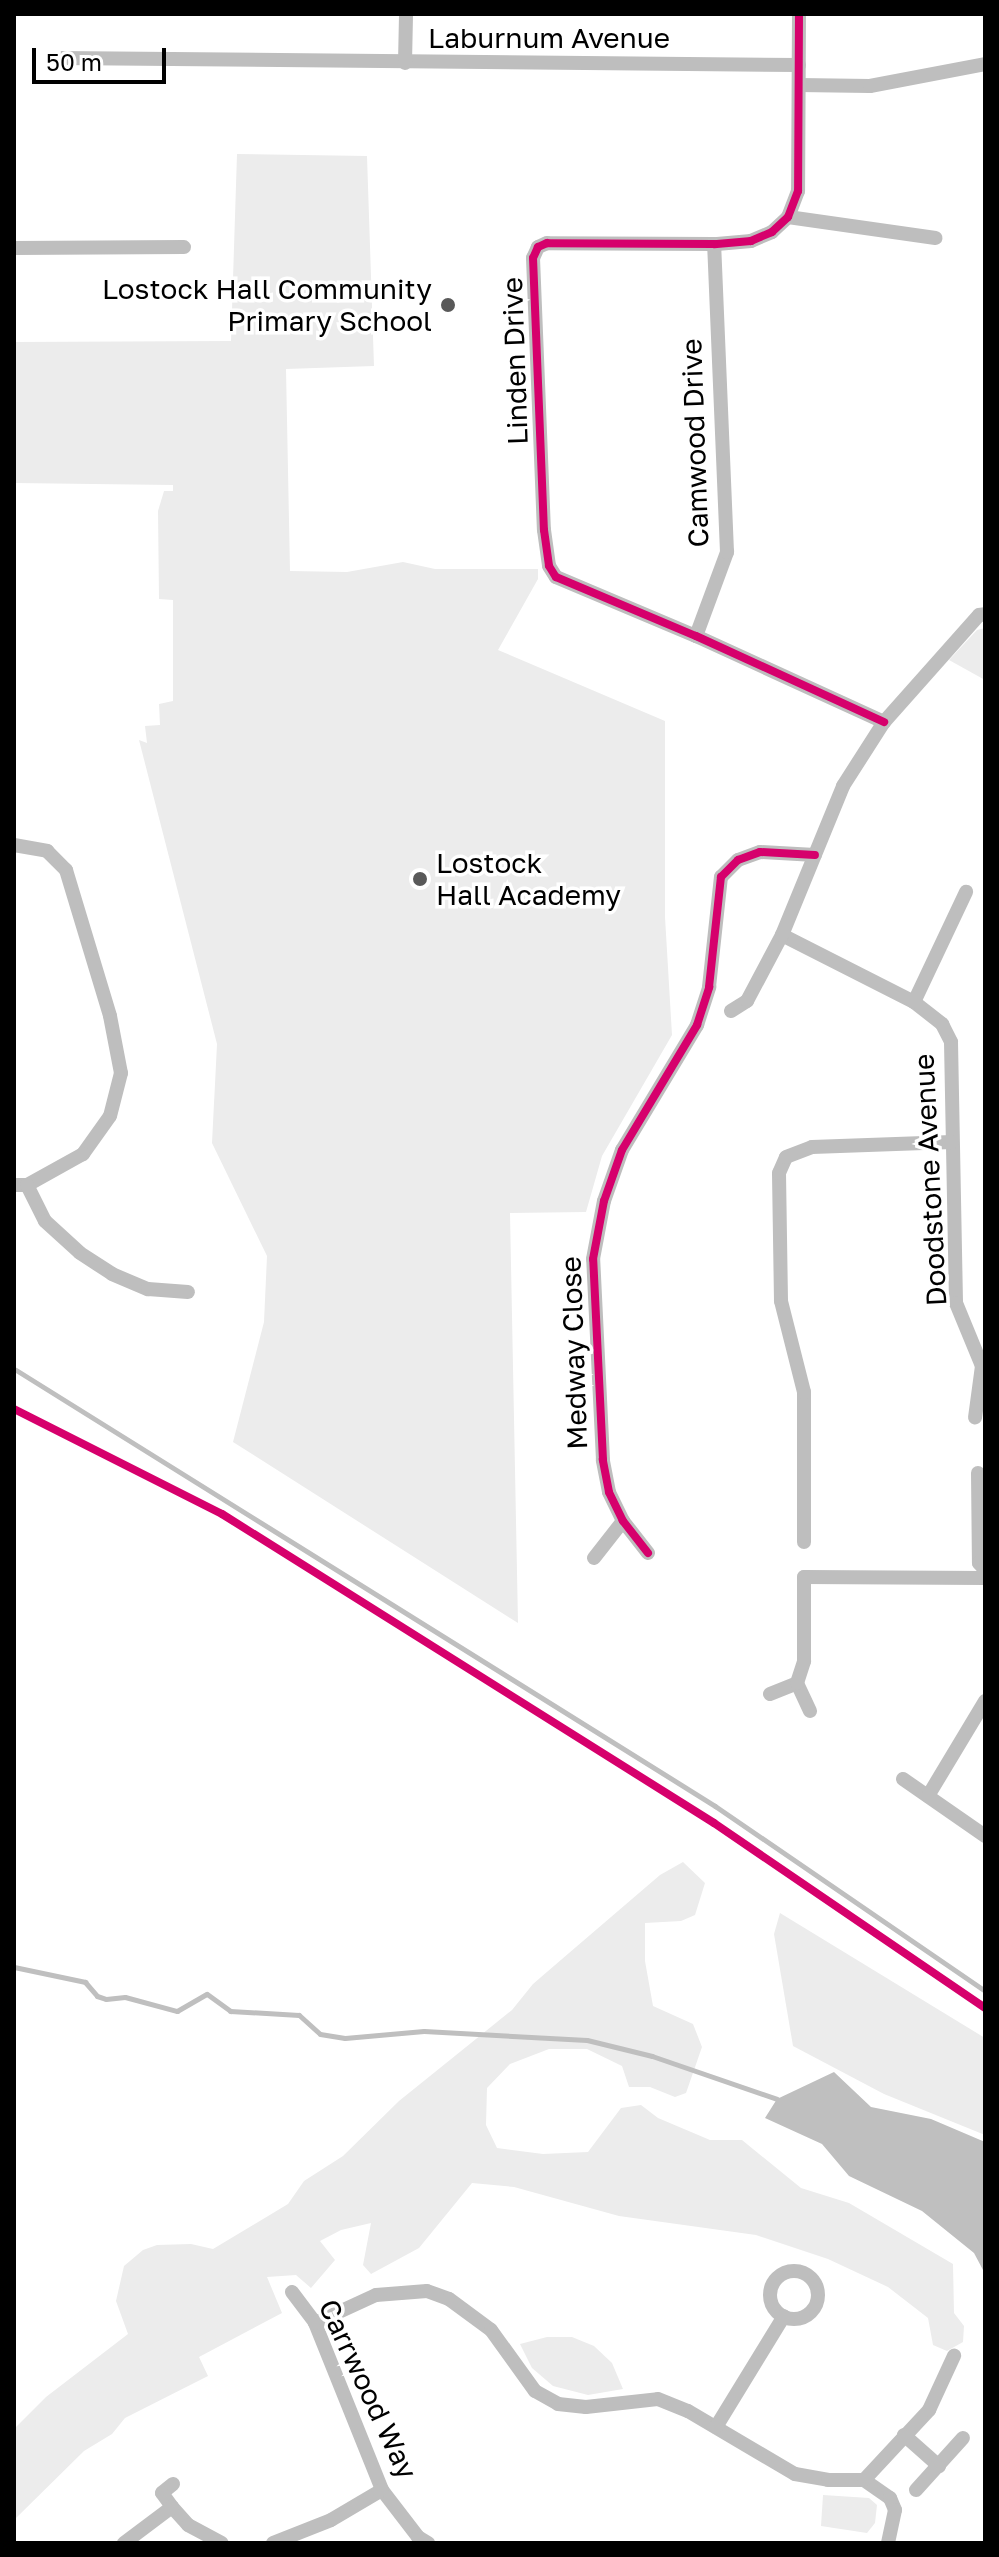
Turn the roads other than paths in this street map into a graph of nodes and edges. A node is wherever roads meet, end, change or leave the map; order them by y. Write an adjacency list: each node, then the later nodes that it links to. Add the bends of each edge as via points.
1 (406, 14): 4 (street)
2 (799, 14): 6 (street)
3 (59, 58): 4 (street, Laburnum Avenue)
4 (405, 63): 6 (street, Laburnum Avenue)
5 (985, 64): 7 (street, via 870,86)
6 (799, 65): 7 (street)
7 (799, 85): 8 (street, via 798,191)
8 (788, 217): 9 (street); 10 (street, Linden Drive, via 751,241)
9 (936, 238)
10 (714, 244): 14 (street, Camwood Drive, via 727,552); 14 (street, Linden Drive, via 547,243 533,258 549,566 556,577)
11 (184, 247): 12 (street)
12 (14, 248)
13 (985, 614): 15 (street)
14 (696, 636): 15 (street, Linden Drive)
15 (884, 722): 17 (street, via 843,786)
16 (14, 845): 23 (street, via 47,851 66,870 110,1016 121,1073 110,1116 83,1154)
17 (815, 855): 19 (street); 28 (street, Medway Close, via 760,852 738,860 721,877 709,987 697,1025 622,1150 604,1201 593,1259 600,1412 609,1492)
18 (966, 892): 20 (street)
19 (782, 935): 20 (street, Doodstone Avenue); 21 (street, via 747,1001)
20 (914, 1002): 22 (street, Doodstone Avenue, via 942,1024 951,1042)
21 (731, 1011)
22 (952, 1142): 25 (street, Doodstone Avenue, via 956,1303 982,1366); 29 (street, via 812,1147 786,1157 779,1173 781,1301 804,1392)
23 (20, 1185): 24 (street, via 45,1221 112,1274 148,1289)
24 (188, 1292)
25 (975, 1418)
26 (978, 1473): 27 (street)
27 (982, 1502): 32 (street, via 979,1563)
28 (623, 1521): 30 (street, Medway Close); 31 (street)
29 (804, 1542)
30 (648, 1553)
31 (594, 1558)
32 (985, 1570)
33 (985, 1578): 34 (street, via 804,1577 804,1661)
34 (797, 1683): 35 (street); 37 (street)
35 (770, 1694)
36 (985, 1701): 39 (street)
37 (810, 1711)
38 (903, 1779): 39 (street)
39 (928, 1796): 40 (street)
40 (985, 1836)
41 (292, 2292): 43 (street, Carrwood Way)
42 (784, 2316): 45 (street)
43 (315, 2323): 45 (street, via 376,2295 427,2291 480,2320 535,2391 558,2404 586,2407 658,2399); 51 (street, Carrwood Way)
44 (954, 2356): 46 (street, via 929,2410)
45 (716, 2427): 49 (street, via 795,2474)
46 (904, 2435): 48 (street); 49 (street)
47 (963, 2438): 48 (street)
48 (939, 2466): 52 (street)
49 (864, 2480): 58 (street, via 890,2498 895,2510)
50 (173, 2484): 53 (street, via 162,2493)
51 (382, 2490): 56 (street, via 331,2520); 57 (street, Carrwood Way)
52 (916, 2490)
53 (172, 2507): 54 (street); 55 (street, via 205,2538)
54 (124, 2543)
55 (222, 2543)
56 (273, 2543)
57 (428, 2543)
58 (888, 2543)

